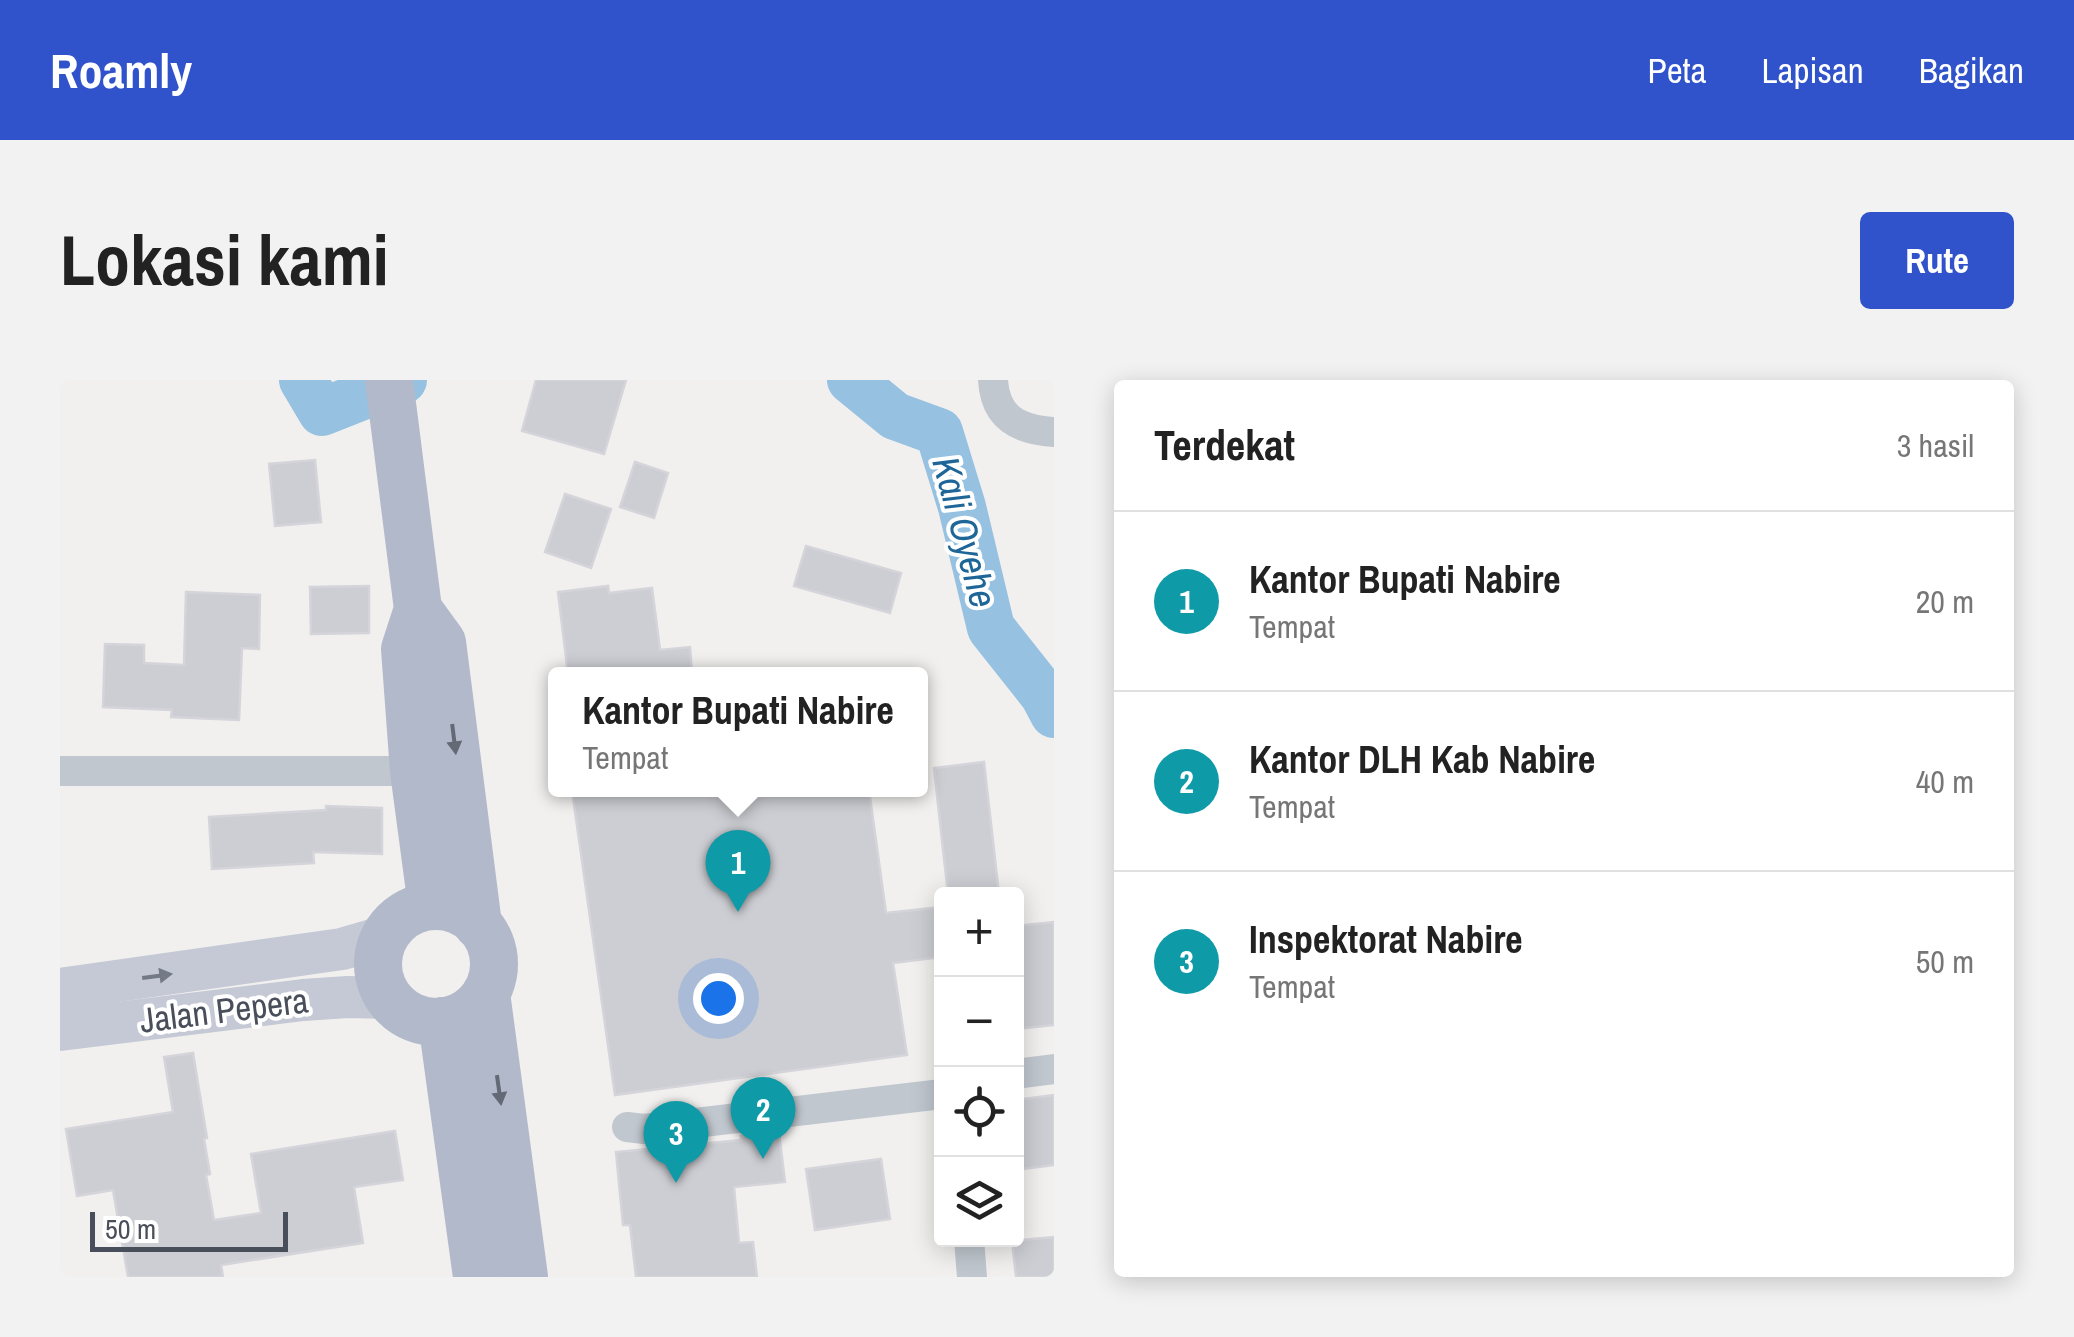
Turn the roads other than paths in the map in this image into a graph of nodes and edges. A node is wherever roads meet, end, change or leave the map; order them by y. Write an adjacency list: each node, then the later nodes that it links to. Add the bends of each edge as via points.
1 (388, 380): 4 (main road)
2 (993, 380): 3 (street, via 994,398 1006,416 1034,431)
3 (1054, 432)
4 (418, 609): 5 (main road, via 405,648); 8 (main road, one-way to 8, via 442,642)
5 (414, 770): 6 (street); 7 (main road)
6 (60, 771)
7 (432, 906): 8 (main road, via 463,912); 9 (main road, via 412,910)
8 (478, 925): 11 (main road, via 493,954)
9 (383, 937): 10 (main road, Jalan Pepera, one-way to 9, via 326,952); 12 (main road, via 377,960)
10 (60, 989)
11 (486, 993): 13 (main road, via 473,1008); 21 (main road, one-way to 21)
12 (389, 998): 13 (main road, via 403,1012); 14 (main road, Jalan Pepera, via 303,1000)
13 (442, 1021): 20 (main road)
14 (60, 1030)
15 (1054, 1069): 16 (street)
16 (1024, 1073)
17 (934, 1095): 18 (street)
18 (627, 1127)
19 (970, 1247): 22 (street)
20 (477, 1277)
21 (524, 1277)
22 (972, 1277)

